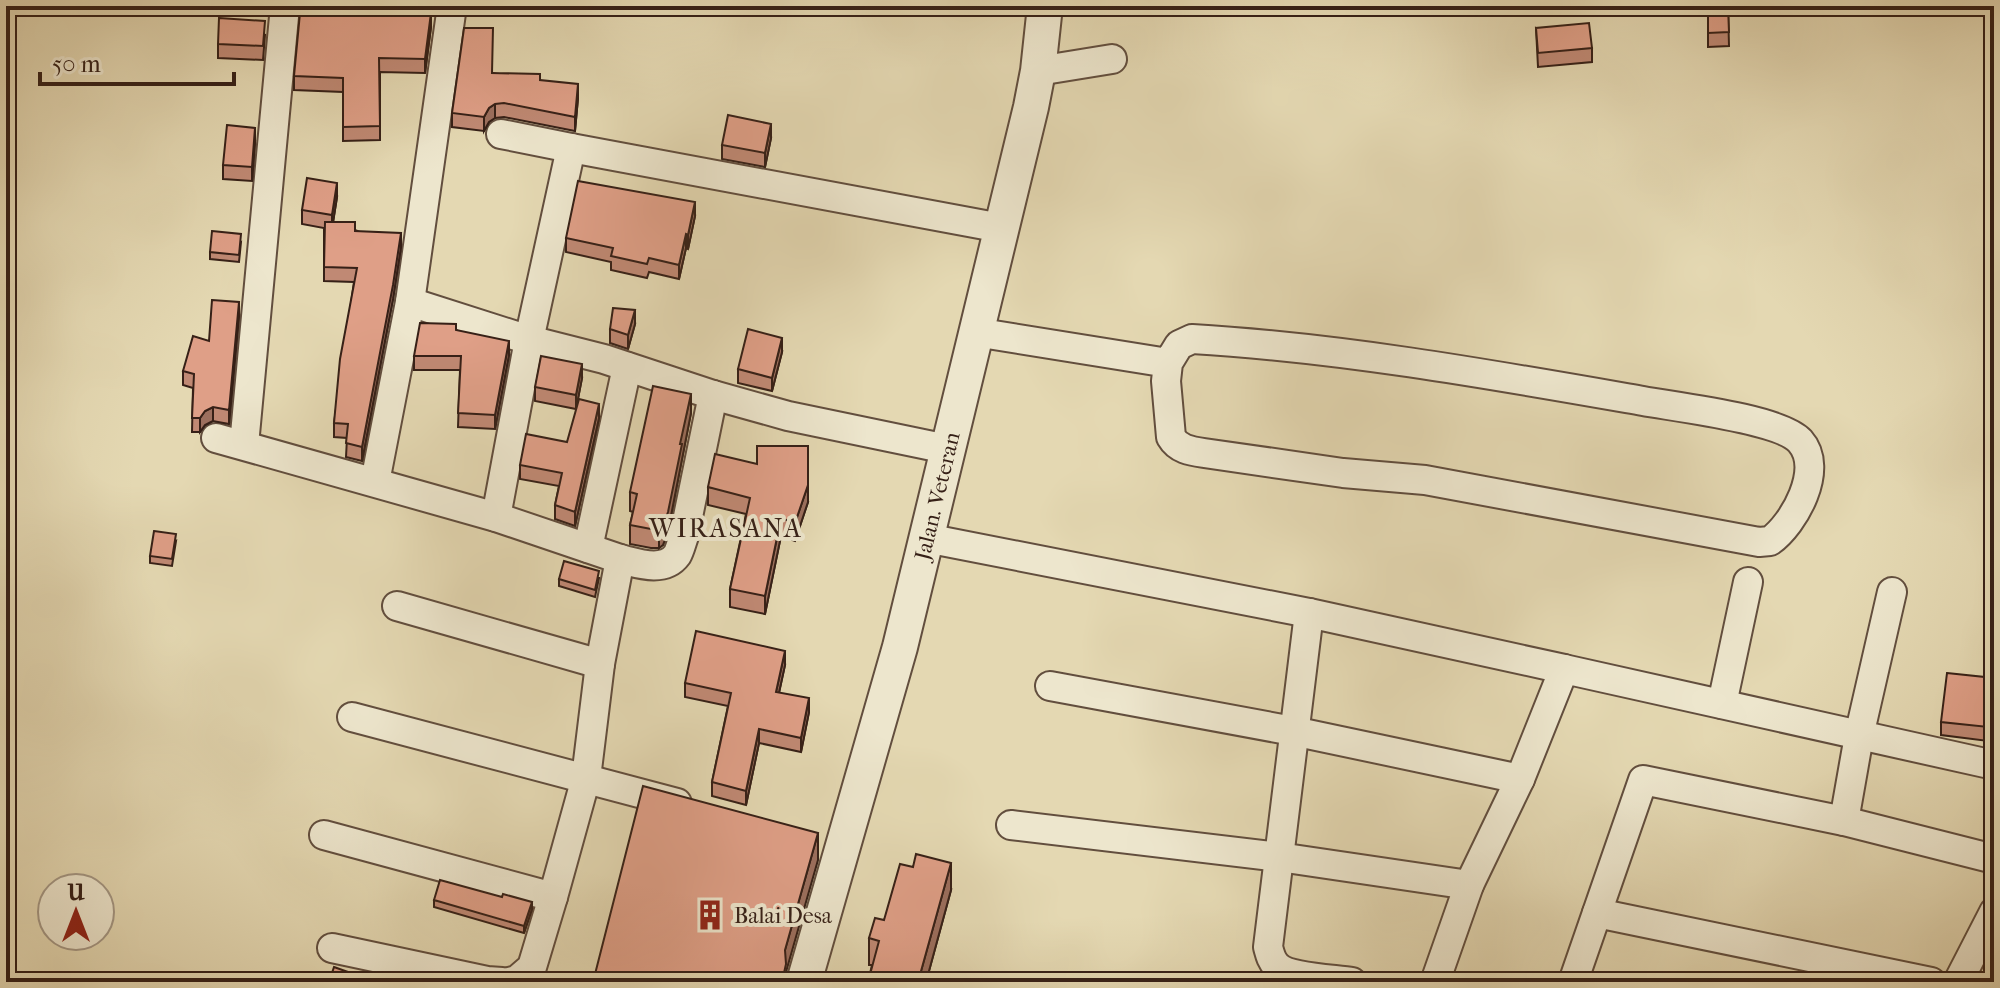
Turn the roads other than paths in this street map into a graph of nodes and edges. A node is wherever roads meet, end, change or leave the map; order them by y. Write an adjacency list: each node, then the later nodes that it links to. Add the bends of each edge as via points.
1 (285, 6): 16 (street)
2 (452, 6): 9 (street)
3 (1045, 6): 5 (street, Jalan. Veteran)
4 (1112, 59): 5 (street)
5 (1038, 71): 8 (street, Jalan. Veteran)
6 (501, 134): 7 (street)
7 (571, 148): 8 (street); 11 (street)
8 (1001, 228): 10 (street, Jalan. Veteran)
9 (410, 302): 11 (street); 18 (street)
10 (975, 332): 12 (street); 17 (street, Jalan. Veteran)
11 (529, 340): 13 (street); 19 (street)
12 (1168, 363): 12 (street, via 1186,341 1228,341 1517,379 1742,418 1786,431 1800,442 1808,457 1807,484 1790,523 1770,541 1759,542 1425,480 1186,450 1171,437)
13 (627, 367): 14 (street); 21 (street)
14 (713, 395): 17 (street); 22 (street, via 676,556 663,565)
15 (216, 438): 16 (street)
16 (244, 445): 18 (street)
17 (947, 449): 20 (street, Jalan. Veteran)
18 (375, 482): 19 (street)
19 (496, 517): 21 (street)
20 (926, 538): 26 (street); 50 (street, Jalan. Veteran, via 900,647 829,844)
21 (588, 548): 22 (street)
22 (620, 559): 27 (street)
23 (1748, 582): 30 (street)
24 (1892, 592): 33 (street)
25 (397, 606): 27 (street)
26 (1309, 613): 28 (street); 32 (street)
27 (600, 664): 35 (street)
28 (1564, 669): 30 (street); 36 (street)
29 (1050, 686): 32 (street)
30 (1722, 704): 33 (street)
31 (352, 717): 35 (street)
32 (1293, 731): 36 (street); 41 (street)
33 (1859, 736): 34 (street); 38 (street)
34 (1994, 765)
35 (586, 778): 37 (street); 44 (street)
36 (1520, 779): 43 (street)
37 (707, 811)
38 (1844, 821): 42 (street); 46 (street, via 1643,780)
39 (1011, 825): 41 (street)
40 (324, 835): 44 (street)
41 (1279, 857): 43 (street); 51 (street, via 1271,958 1278,968 1292,973)
42 (1994, 859)
43 (1469, 885): 52 (street)
44 (553, 897): 49 (street, via 532,967)
45 (1994, 912): 55 (street)
46 (1597, 913): 53 (street); 54 (street)
47 (332, 948): 48 (street)
48 (502, 982)
49 (509, 982)
50 (804, 982)
51 (1352, 982)
52 (1435, 982)
53 (1573, 982)
54 (1931, 982)
55 (1958, 982)

